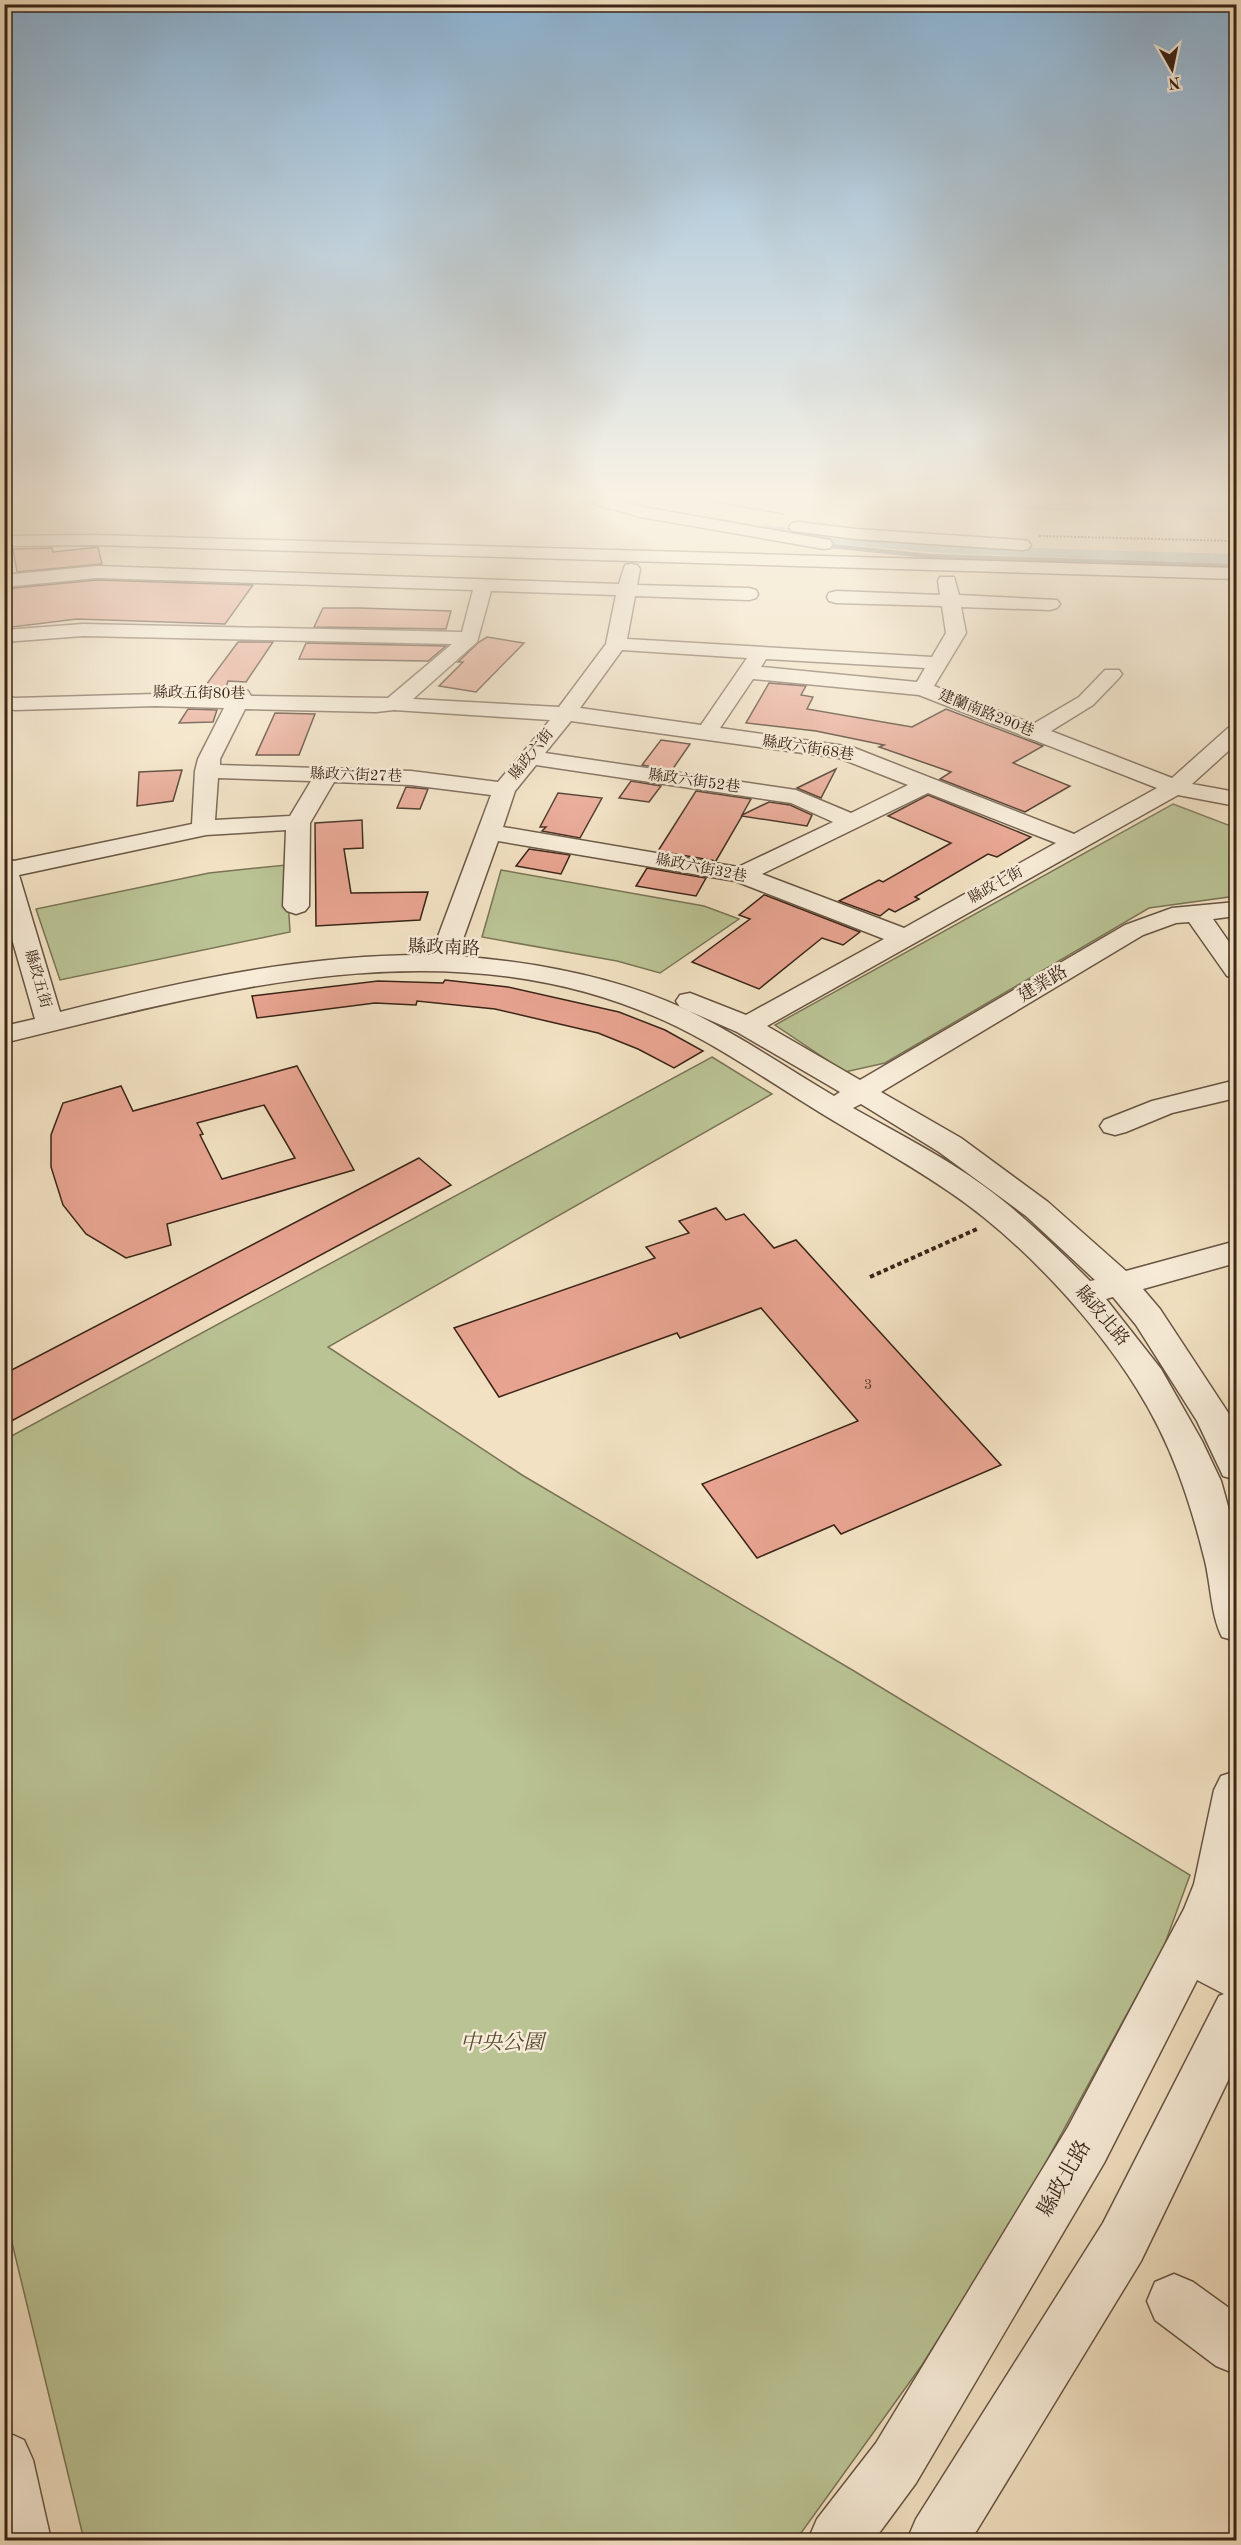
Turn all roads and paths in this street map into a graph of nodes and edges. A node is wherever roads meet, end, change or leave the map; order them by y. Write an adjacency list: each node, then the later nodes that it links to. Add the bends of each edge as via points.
1 (475, 620): 5 (street)
2 (621, 620): 6 (street, 縣政六街)
3 (955, 620): 8 (street, 建蘭南路290巷, via 957,633)
4 (4, 636): 5 (street, via 82,630)
5 (470, 638): 14 (street)
6 (616, 644): 7 (street); 15 (street, 縣政六街)
7 (761, 651): 8 (street); 9 (street)
8 (938, 663): 11 (street, 建蘭南路290巷)
9 (748, 672): 11 (street); 16 (street)
10 (1112, 674): 17 (street, via 1086,701)
11 (923, 689): 17 (street, 建蘭南路290巷)
12 (239, 699): 13 (street, 縣政五街80巷); 14 (street, 縣政五街80巷); 20 (street)
13 (4, 701)
14 (394, 704): 15 (street, 縣政五街80巷)
15 (563, 715): 16 (street, 縣政六街68巷); 19 (street, 縣政六街)
16 (706, 733): 22 (street, 縣政六街68巷, via 843,752)
17 (1034, 733): 23 (street, 建蘭南路290巷)
18 (1236, 733): 23 (street, 縣政七街)
19 (531, 758): 24 (street, 縣政六街); 27 (street, 縣政六街52巷, via 796,797)
20 (206, 771): 21 (street, 縣政六街27巷); 29 (street)
21 (327, 774): 24 (street, 縣政六街27巷, via 411,778); 28 (street)
22 (927, 785): 27 (street); 31 (street, 縣政六街68巷)
23 (1175, 787): 25 (street); 26 (street, via 1189,797); 31 (street, 縣政七街)
24 (504, 790): 30 (street, 縣政六街)
25 (1236, 799)
26 (1236, 815)
27 (851, 821): 33 (street)
28 (298, 823): 29 (street); 34 (street)
29 (206, 828): 32 (street)
30 (490, 832): 33 (street, 縣政六街32巷); 38 (street, 縣政六街)
31 (1074, 842): 37 (street, 縣政七街)
32 (5, 867): 40 (street, 縣政五街)
33 (741, 875): 37 (street, 縣政六街32巷)
34 (296, 906)
35 (1236, 909): 36 (street, 建業路)
36 (1196, 913): 39 (street); 45 (street, 建業路, via 1172,916 1134,930)
37 (904, 937): 42 (street, 縣政七街)
38 (444, 955): 40 (street, 縣政南路, via 255,977); 42 (street, 縣政南路, via 542,956 604,969 660,987); 45 (street, 縣政南路, via 556,979 652,1006)
39 (1236, 970)
40 (48, 1015): 41 (street, 縣政南路); 43 (street, 縣政南路)
41 (4, 1016)
42 (747, 1026): 45 (street, 縣政南路)
43 (4, 1035)
44 (1236, 1089): 46 (street, via 1162,1107)
45 (847, 1100): 47 (street, 縣政北路); 50 (street, 縣政北路, via 950,1145 1029,1203)
46 (1115, 1126)
47 (1002, 1217): 49 (path); 51 (street, 縣政北路)
48 (1236, 1252): 50 (street)
49 (870, 1277)
50 (1120, 1284): 51 (street); 52 (street, 縣政北路, via 1148,1317 1213,1417)
51 (1084, 1293): 53 (street, 縣政北路, via 1150,1376 1192,1457 1232,1590)
52 (1236, 1466)
53 (1236, 1625)
54 (1236, 1790): 55 (street, 縣政北路)
55 (1209, 1935): 56 (street); 62 (street, 縣政北路, via 896,2463)
56 (1236, 1976)
57 (1236, 2013): 63 (street, via 1122,2242)
58 (1174, 2301): 59 (street)
59 (1236, 2346)
60 (4, 2460): 61 (street)
61 (21, 2541)
62 (838, 2541)
63 (937, 2541)

